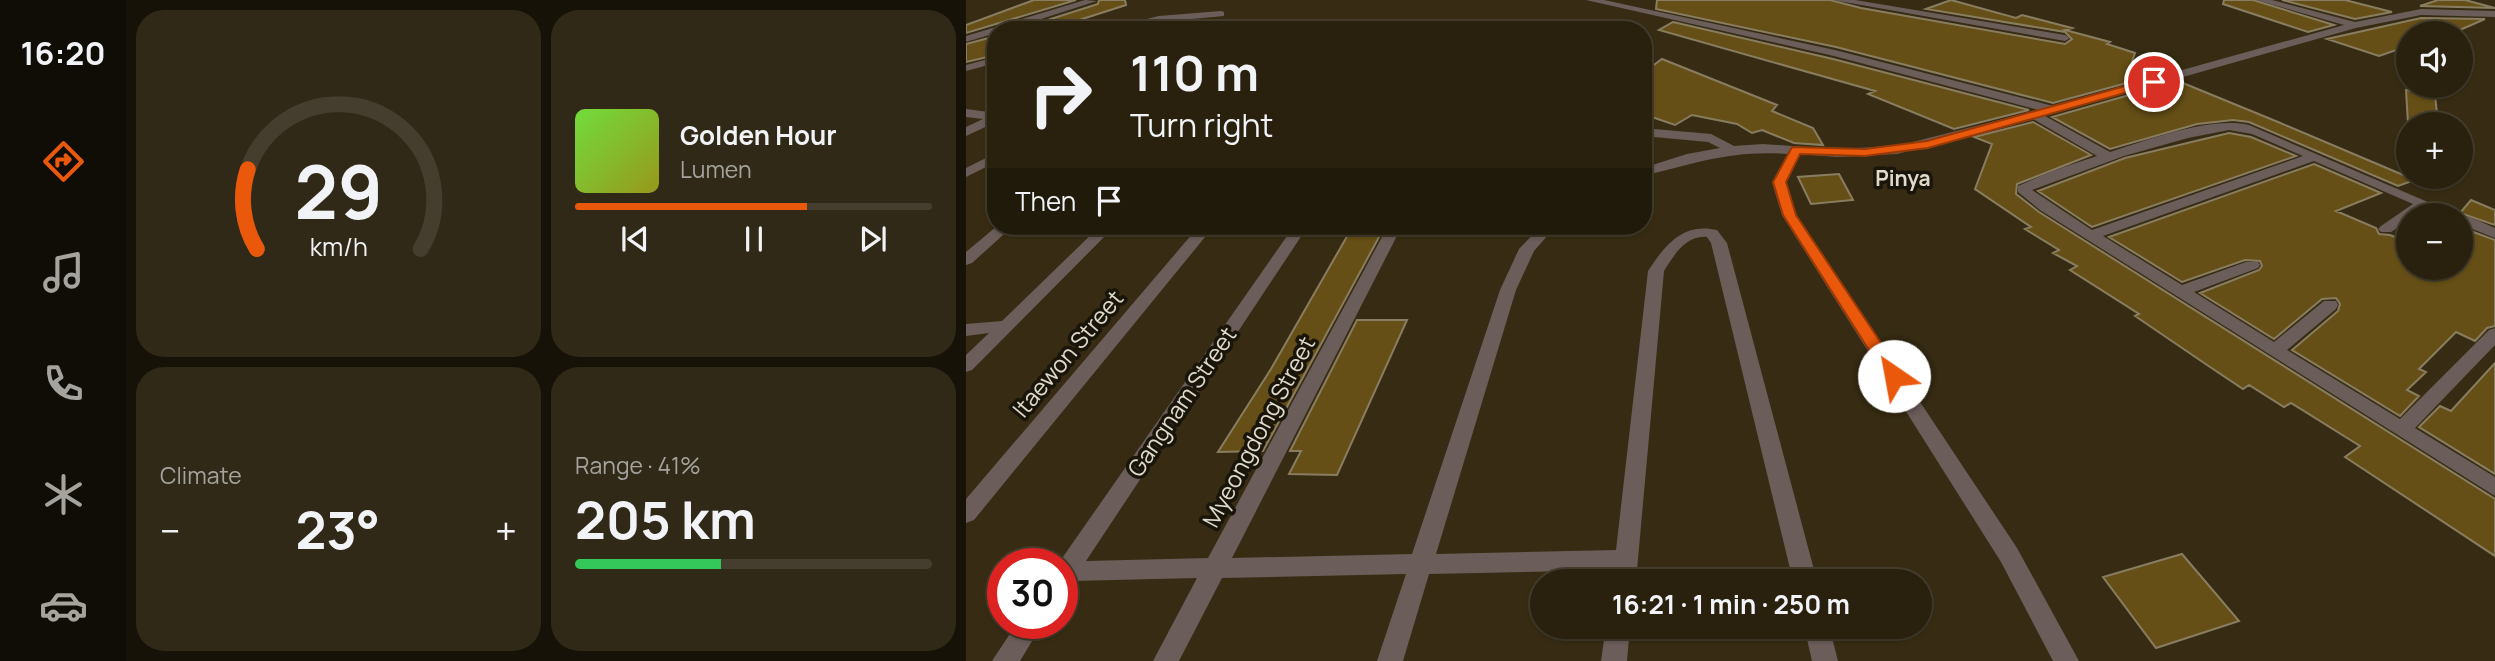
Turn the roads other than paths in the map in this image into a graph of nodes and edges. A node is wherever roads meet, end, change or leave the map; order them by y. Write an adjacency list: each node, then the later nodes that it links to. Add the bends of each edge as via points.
1 (1591, 0): 6 (street)
2 (1654, 0): 6 (street)
3 (1838, 0): 13 (street)
4 (2260, 0): 11 (street)
5 (1091, 1): 9 (street)
6 (1638, 10): 18 (street, via 1835,53)
7 (1221, 14): 10 (street)
8 (2495, 14): 11 (street, via 2421,12)
9 (1025, 21)
10 (1150, 21)
11 (2355, 24): 18 (street)
12 (987, 33): 14 (street)
13 (2065, 38)
14 (966, 39)
15 (987, 63): 16 (street)
16 (966, 69): 17 (street)
17 (987, 72)
18 (2053, 110): 20 (street)
19 (966, 113): 21 (street)
20 (2035, 115): 26 (street, via 1897,150); 28 (street)
21 (987, 116)
22 (987, 122): 23 (street)
23 (966, 132)
24 (1652, 133): 25 (street, via 1710,138)
25 (1732, 149): 26 (street); 30 (street)
26 (1796, 150): 71 (street, via 1779,182 1789,215 2009,555)
27 (2315, 156): 28 (street, via 2256,131 2226,125); 32 (street); 43 (street)
28 (2109, 157): 43 (street, via 2023,189)
29 (987, 161): 31 (street)
30 (1652, 169)
31 (966, 173)
32 (2421, 203)
33 (2396, 222): 35 (street)
34 (2473, 224): 36 (street)
35 (2386, 229)
36 (2495, 233)
37 (995, 235): 44 (street)
38 (1099, 235): 48 (street)
39 (1199, 235): 55 (street, Itaewon Street)
40 (1295, 235): 56 (street, Gangnam Street)
41 (1390, 235): 58 (street, Myeongdong Street)
42 (1540, 235): 57 (street, via 1527,249 1508,290)
43 (2092, 235): 46 (street)
44 (966, 260)
45 (2252, 265): 46 (street)
46 (2182, 291): 51 (street)
47 (2330, 305): 51 (street)
48 (1006, 326): 49 (street); 52 (street)
49 (966, 330)
50 (2495, 334): 53 (street)
51 (2276, 350): 53 (street)
52 (966, 366)
53 (2403, 428): 54 (street)
54 (2495, 488)
55 (966, 514)
56 (1078, 555)
57 (1421, 562): 58 (street); 59 (street); 68 (street)
58 (1214, 567): 62 (street); 67 (street, Myeongdong Street)
59 (1600, 569)
60 (1626, 569): 61 (street, via 1656,271 1671,247 1700,230 1712,233 1719,243)
61 (1802, 569)
62 (1078, 573)
63 (1020, 639): 66 (street)
64 (1617, 639): 69 (street)
65 (1819, 639): 70 (street)
66 (1005, 661)
67 (1166, 661)
68 (1390, 661)
69 (1614, 661)
70 (1825, 661)
71 (2066, 661)

